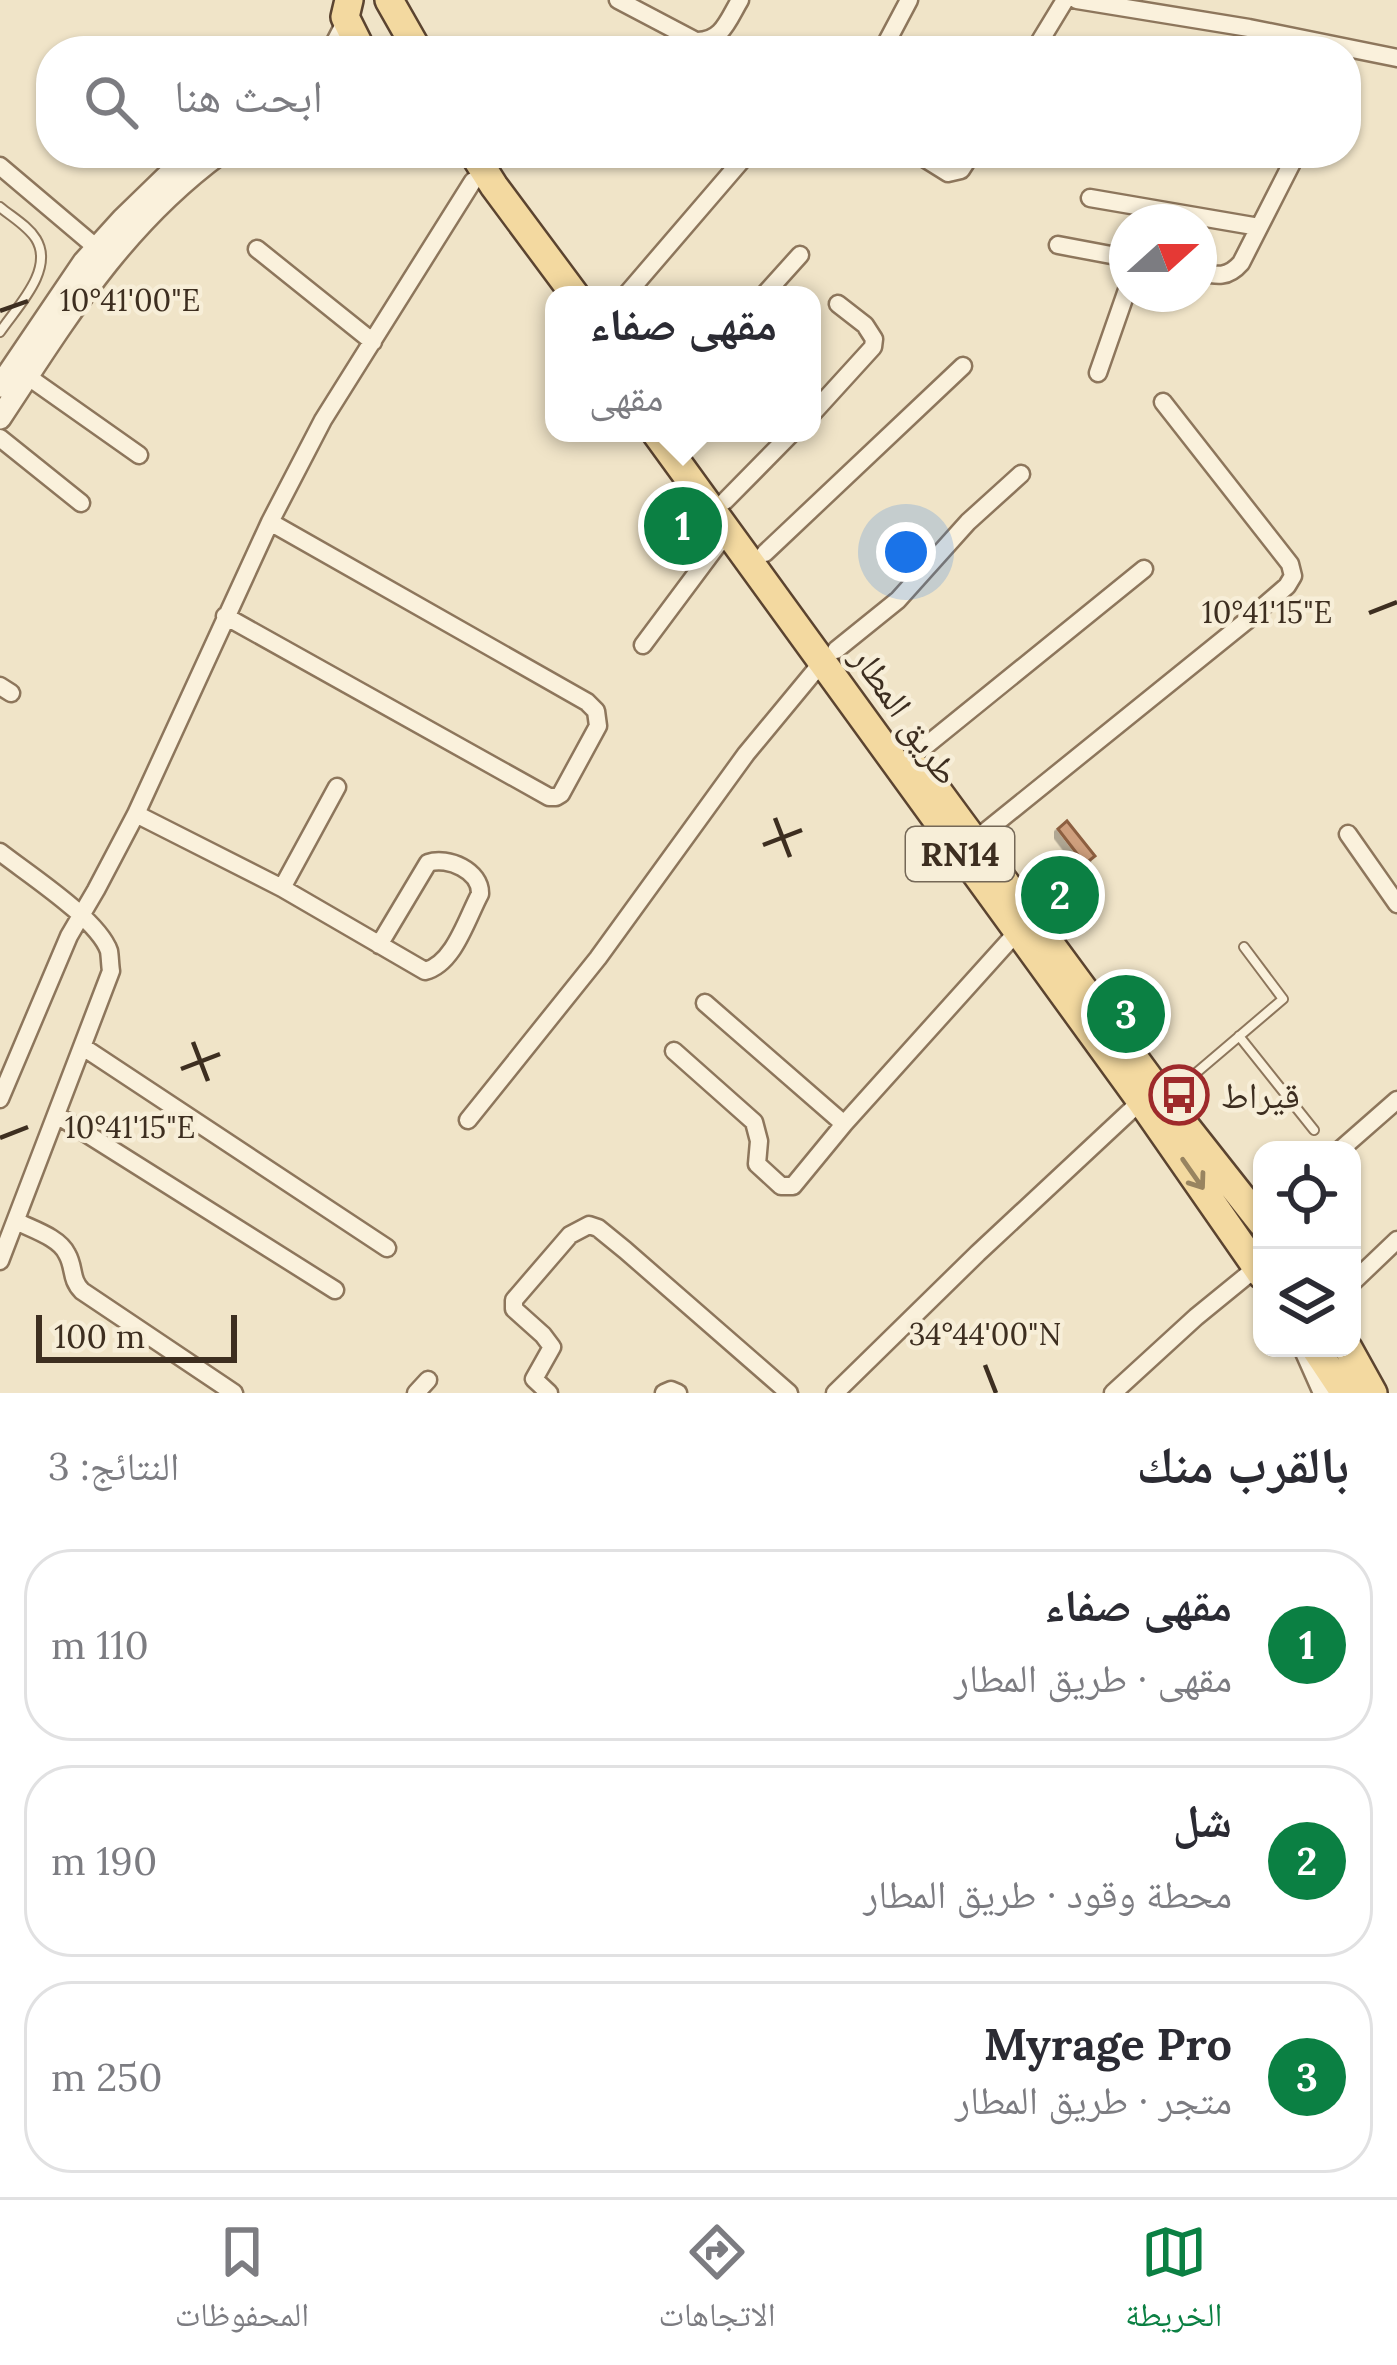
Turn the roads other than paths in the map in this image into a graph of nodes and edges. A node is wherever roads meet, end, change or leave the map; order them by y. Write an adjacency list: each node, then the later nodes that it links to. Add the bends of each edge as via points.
1 (389, 0): 11 (main road)
2 (618, 0): 12 (street)
3 (740, 0): 13 (street)
4 (909, 0): 14 (street)
5 (1065, 0): 15 (street)
6 (1079, 0): 7 (street)
7 (1128, 4): 16 (street)
8 (347, 7): 9 (street); 10 (main road)
9 (338, 36)
10 (357, 36)
11 (409, 36)
12 (686, 36)
13 (718, 36)
14 (890, 36)
15 (1043, 36)
16 (1268, 36)
17 (1361, 56): 18 (street)
18 (1397, 58)
19 (0, 166): 32 (street)
20 (178, 168): 32 (street)
21 (202, 168): 32 (street)
22 (472, 168): 43 (street)
23 (474, 168): 36 (main road)
24 (474, 168): 37 (main road)
25 (735, 168): 38 (street)
26 (1289, 168): 29 (street)
27 (1090, 198): 29 (street)
28 (0, 207): 42 (lane, via 34,236 41,257)
29 (1258, 227): 35 (street, via 1235,269)
30 (1058, 245): 34 (street)
31 (257, 249): 43 (street)
32 (102, 253): 46 (street); 47 (street, via 66,285)
33 (800, 255): 39 (street)
34 (1109, 255)
35 (1217, 275)
36 (548, 286)
37 (568, 286)
38 (634, 286)
39 (772, 286)
40 (838, 304): 49 (street, via 865,325 873,347)
41 (1119, 312): 45 (street)
42 (0, 332)
43 (373, 342): 59 (street)
44 (963, 366): 61 (street)
45 (1098, 373)
46 (28, 376): 50 (street); 55 (street)
47 (0, 386)
48 (1163, 402): 70 (street, via 1293,576)
49 (821, 404)
50 (0, 418)
51 (0, 438): 58 (street)
52 (663, 442): 60 (main road, طريق المطار / RN14)
53 (682, 442): 57 (main road, طريق المطار / RN14)
54 (784, 442): 57 (street)
55 (139, 454)
56 (1022, 474): 65 (street, via 898,600)
57 (725, 501): 61 (main road, طريق المطار / RN14)
58 (81, 503)
59 (270, 522): 63 (street); 63 (street, via 587,702 598,726 561,794 549,796)
60 (728, 531): 64 (street); 65 (main road, طريق المطار / RN14)
61 (765, 554): 65 (main road, طريق المطار / RN14)
62 (1144, 568): 66 (street)
63 (225, 616): 68 (street)
64 (643, 644)
65 (830, 655): 66 (main road, طريق المطار / RN14); 75 (main road, طريق المطار / RN14); 86 (street)
66 (912, 757): 70 (main road, طريق المطار / RN14)
67 (337, 787): 72 (street)
68 (136, 814): 72 (street); 74 (street)
69 (1348, 834): 73 (street)
70 (975, 840): 83 (main road, طريق المطار / RN14)
71 (0, 852): 74 (street)
72 (282, 888): 76 (street)
73 (1397, 904)
74 (81, 915): 80 (street, via 101,937 111,971); 82 (street)
75 (1017, 932): 83 (main road, طريق المطار / RN14); 87 (street)
76 (379, 945): 76 (street, via 421,969 438,968 480,894 475,875 432,860)
77 (1244, 946): 79 (lane, via 1283,999)
78 (705, 1003): 87 (street)
79 (1239, 1036): 83 (lane); 88 (lane)
80 (83, 1048): 85 (street); 95 (street)
81 (674, 1051): 87 (street, via 754,1122 757,1164 781,1186 793,1186)
82 (0, 1099)
83 (1153, 1100): 90 (main road, طريق المطار / RN14); 94 (main road, طريق المطار / RN14, one-way to 94); 109 (street, via 978,1252)
84 (1397, 1100): 89 (street)
85 (58, 1115): 92 (street); 100 (street)
86 (469, 1120)
87 (844, 1124)
88 (1314, 1130)
89 (1350, 1141)
90 (1253, 1211)
91 (1253, 1219): 94 (main road, via 1242,1225)
92 (16, 1221): 96 (street); 104 (street, via 61,1245 82,1291)
93 (1397, 1240): 98 (street)
94 (1239, 1242): 97 (main road, طريق المطار / RN14)
95 (387, 1248)
96 (0, 1261)
97 (1253, 1263)
98 (1361, 1274)
99 (1253, 1276): 110 (street)
100 (335, 1290)
101 (1306, 1357): 111 (street)
102 (1321, 1357): 112 (main road)
103 (1353, 1357): 113 (main road)
104 (234, 1393)
105 (549, 1393): 108 (street, via 534,1379 552,1347 513,1306 570,1235 589,1225)
106 (664, 1393): 107 (street)
107 (678, 1393)
108 (789, 1393)
109 (835, 1393)
110 (1113, 1393)
111 (1322, 1393)
112 (1345, 1393)
113 (1373, 1393)

